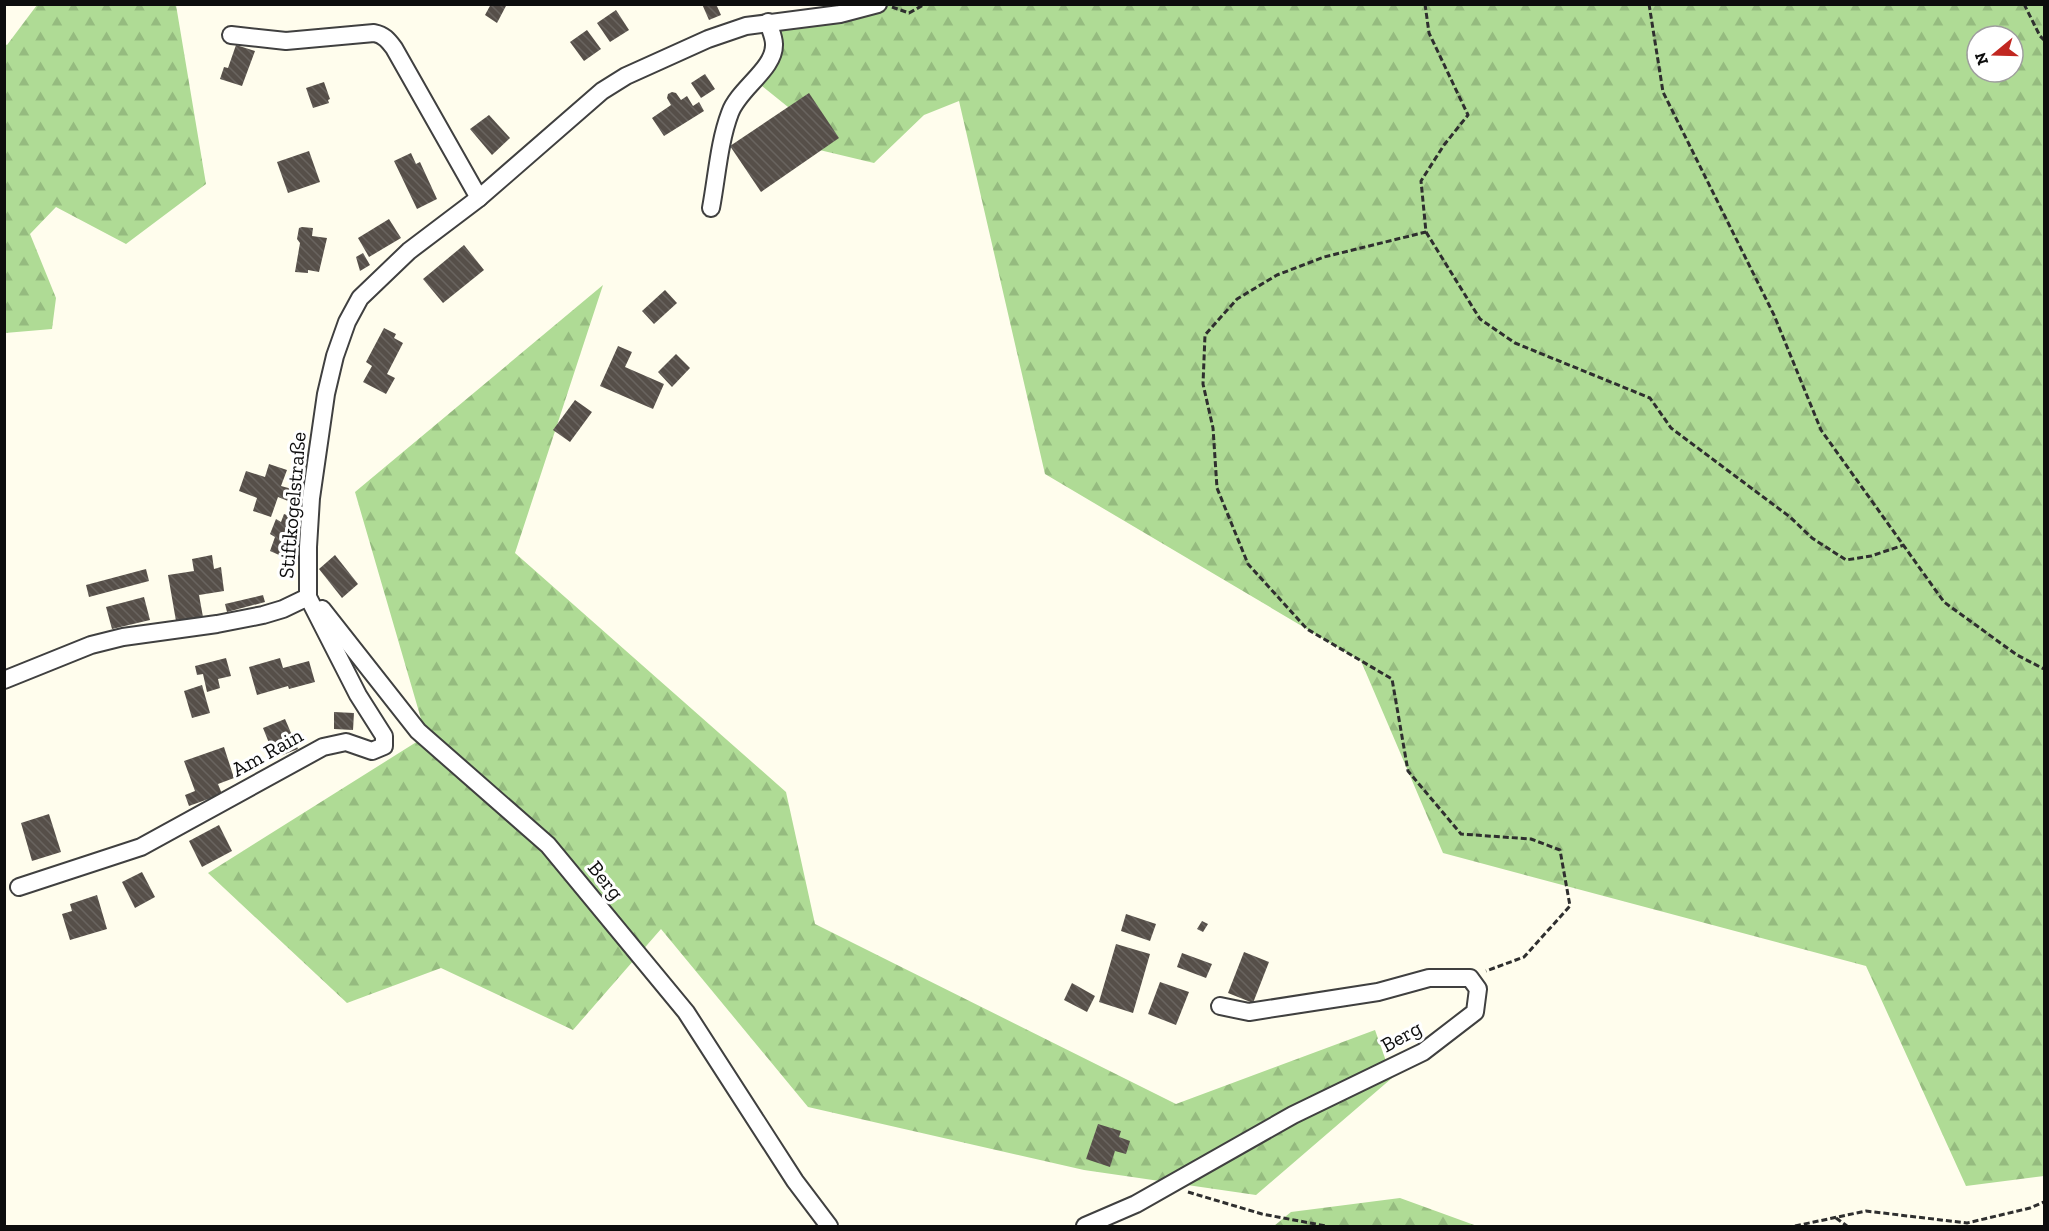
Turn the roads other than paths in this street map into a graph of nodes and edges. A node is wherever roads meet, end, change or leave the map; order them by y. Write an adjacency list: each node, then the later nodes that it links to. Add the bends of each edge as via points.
1 (878, 4): 2 (street, Stiftkogelstraße, via 840,14)
2 (768, 22): 4 (street, Stiftkogelstraße, via 708,39 626,76 602,91); 5 (street, via 774,44 772,56 731,110)
3 (231, 35): 4 (street, via 286,41 381,35 394,48)
4 (478, 198): 6 (street, Stiftkogelstraße, via 408,251 375,282 360,298 347,322 326,394 311,498)
5 (711, 208)
6 (308, 597): 7 (street, Stiftkogelstraße, via 262,615 91,645); 8 (street, Am Rain, via 384,736 384,746 372,751 346,742 323,747 141,847); 10 (street, Berg, via 320,606 418,731 563,862 686,1012)
7 (4, 680)
8 (19, 886)
9 (1220, 1006): 11 (street, Berg, via 1249,1012 1378,992 1429,978 1470,978 1478,989 1475,1012 1423,1052 1293,1115 1136,1204)
10 (829, 1227)
11 (1085, 1227)

